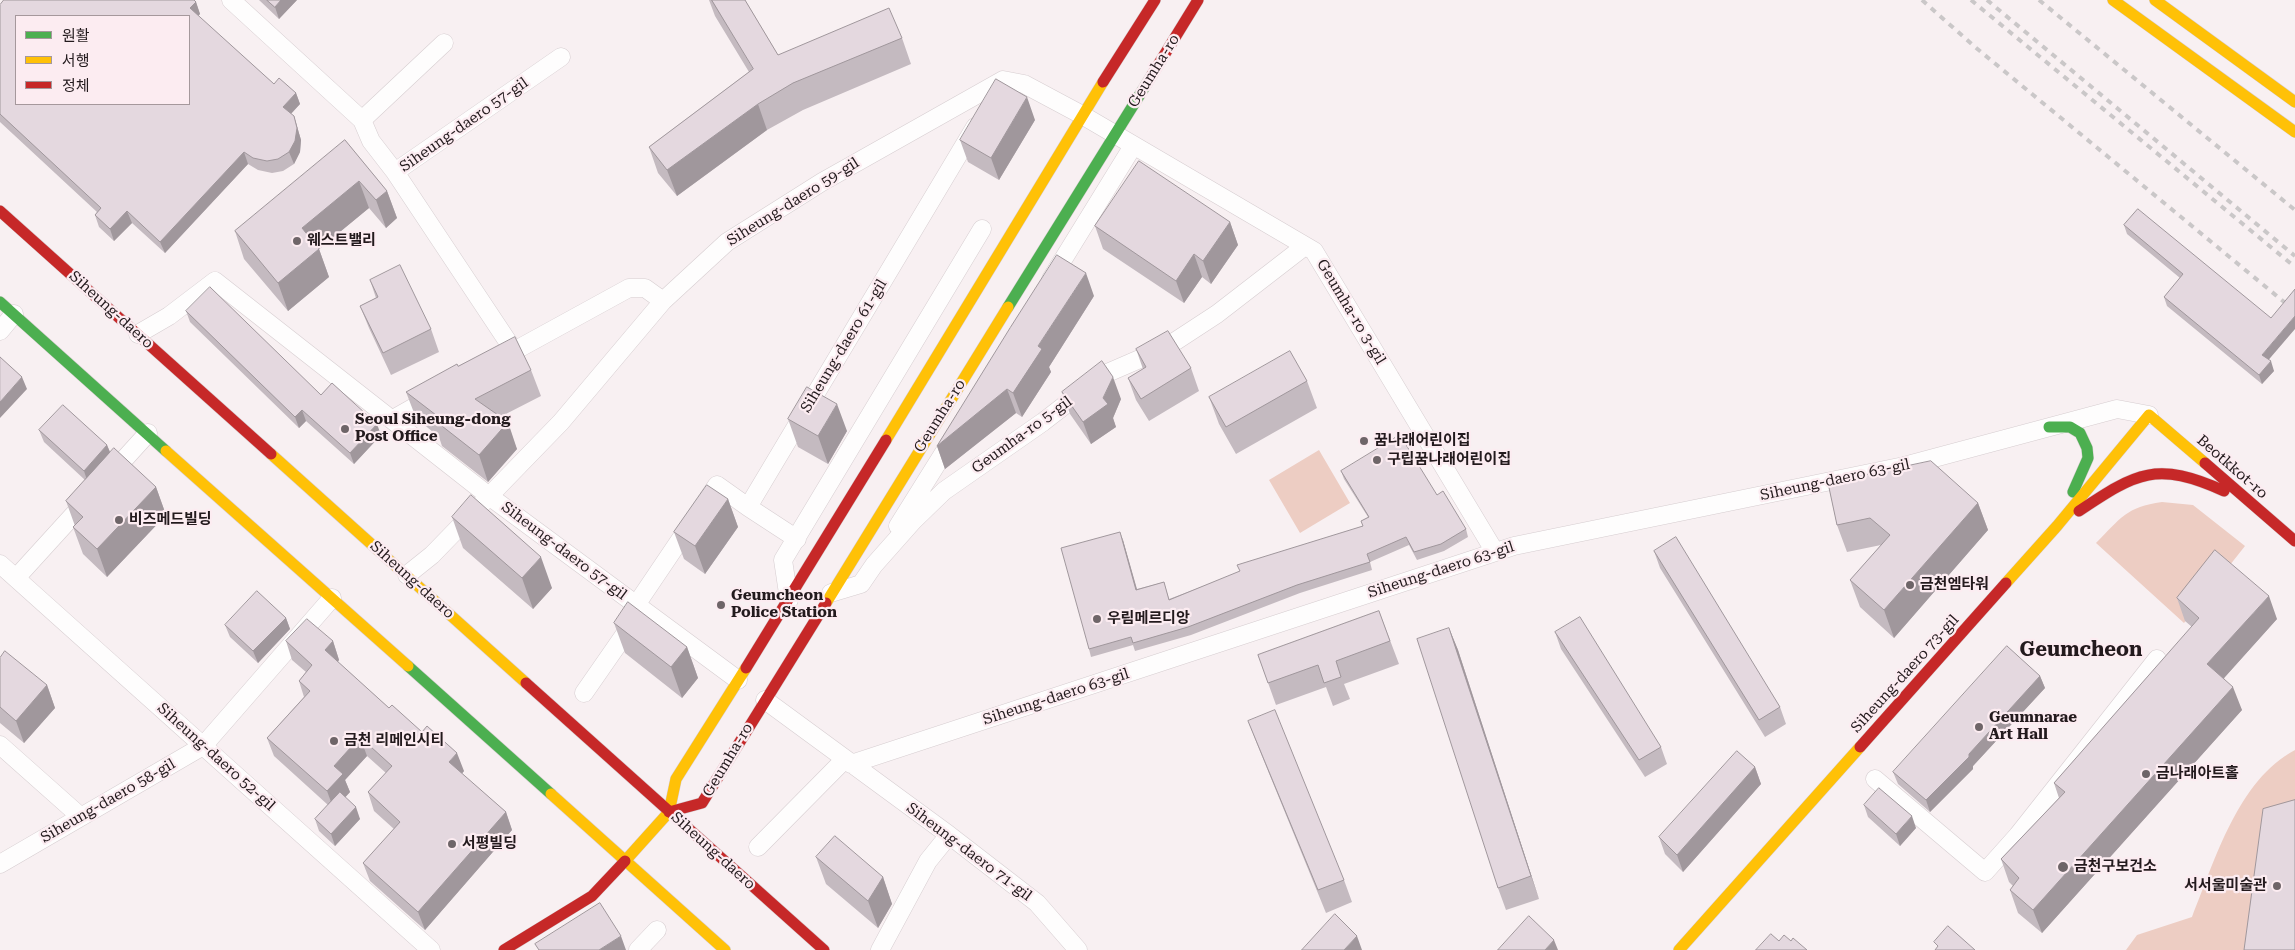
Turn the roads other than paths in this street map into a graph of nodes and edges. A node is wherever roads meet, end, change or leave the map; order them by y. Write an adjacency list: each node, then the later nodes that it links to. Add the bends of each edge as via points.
1 (231, 0): 11 (street)
2 (1155, 0): 10 (main road)
3 (1198, 0): 13 (main road, Geumha-ro)
4 (2113, 0): 12 (main road)
5 (2155, 0): 9 (main road)
6 (444, 43): 11 (street)
7 (561, 57): 15 (street, Siheung-daero 57-gil)
8 (1003, 80): 10 (street, via 1024,84); 20 (street, Siheung-daero 59-gil, via 822,182 727,242); 34 (street, Siheung-daero 61-gil)
9 (2295, 102)
10 (1082, 115): 13 (street, Geumha-ro 3-gil); 46 (main road)
11 (362, 120): 15 (street, via 371,141)
12 (2295, 132)
13 (1114, 135): 14 (street, Geumha-ro 3-gil); 44 (main road, Geumha-ro)
14 (1133, 146): 18 (street, Geumha-ro 3-gil); 19 (street)
15 (395, 172): 25 (street, Siheung-daero 57-gil)
16 (0, 210): 24 (main road, Siheung-daero)
17 (982, 229): 37 (street)
18 (1305, 246): 39 (street, Geumha-ro 3-gil, via 1314,251); 41 (street, Geumha-ro 5-gil, via 1217,314 1165,348 1105,374 944,491)
19 (1040, 296)
20 (663, 301): 25 (street, via 645,288 629,288); 33 (street, Siheung-daero 59-gil, via 561,422)
21 (0, 302): 22 (main road)
22 (14, 314): 23 (street); 32 (main road)
23 (0, 331)
24 (138, 334): 29 (street, Siheung-daero 57-gil, via 215,282); 42 (main road, Siheung-daero)
25 (514, 351): 26 (street)
26 (488, 366)
27 (445, 390): 29 (street)
28 (2149, 415): 31 (street, Siheung-daero 63-gil, via 2118,409); 35 (main road, Beotkkot-ro); 36 (main road, Siheung-daero 73-gil)
29 (393, 418): 33 (street, Siheung-daero 57-gil)
30 (963, 422): 41 (street)
31 (2049, 427): 36 (main road, via 2066,426 2080,433 2088,458); 39 (street, Siheung-daero 63-gil, via 1904,466)
32 (148, 433): 43 (street); 45 (main road)
33 (489, 496): 42 (street, Siheung-daero 59-gil, via 432,555); 47 (street, Siheung-daero 57-gil)
34 (748, 507): 37 (street); 47 (street, via 717,485)
35 (2256, 507): 36 (main road, via 2201,479 2168,471 2152,472 2123,482); 38 (main road, Beotkkot-ro)
36 (2057, 526): 70 (main road, Siheung-daero 73-gil)
37 (796, 539): 46 (street, via 784,560)
38 (2295, 541)
39 (1495, 552): 54 (street, Siheung-daero 63-gil)
40 (0, 564): 43 (street, Siheung-daero 52-gil)
41 (874, 565): 44 (street, Geumha-ro 5-gil, via 860,584)
42 (406, 575): 56 (main road, Siheung-daero)
43 (16, 578): 53 (street, Siheung-daero 52-gil)
44 (830, 593): 51 (main road, Geumha-ro)
45 (332, 598): 53 (street, Siheung-daero 58-gil); 60 (main road)
46 (789, 600): 49 (main road)
47 (639, 607): 49 (street, Siheung-daero 57-gil); 50 (street)
48 (2157, 659): 55 (street, via 2018,835 1984,872)
49 (738, 680): 56 (main road, via 676,778)
50 (584, 692)
51 (765, 700): 54 (street); 56 (main road, Geumha-ro, via 702,803)
52 (0, 745): 57 (street)
53 (203, 746): 57 (street, Siheung-daero 58-gil); 63 (street, Siheung-daero 52-gil)
54 (848, 762): 58 (street, Siheung-daero 71-gil); 59 (street)
55 (1875, 779)
56 (669, 812): 60 (main road); 67 (main road, Siheung-daero)
57 (81, 817): 61 (street, Siheung-daero 58-gil)
58 (949, 835): 68 (street, via 928,861); 69 (street, Siheung-daero 71-gil, via 1037,904)
59 (758, 847)
60 (625, 861): 64 (main road, via 592,896); 66 (main road)
61 (0, 864)
62 (657, 930): 65 (street)
63 (431, 950)
64 (504, 950)
65 (638, 950)
66 (725, 950)
67 (824, 950)
68 (880, 950)
69 (1078, 950)
70 (1679, 950)

